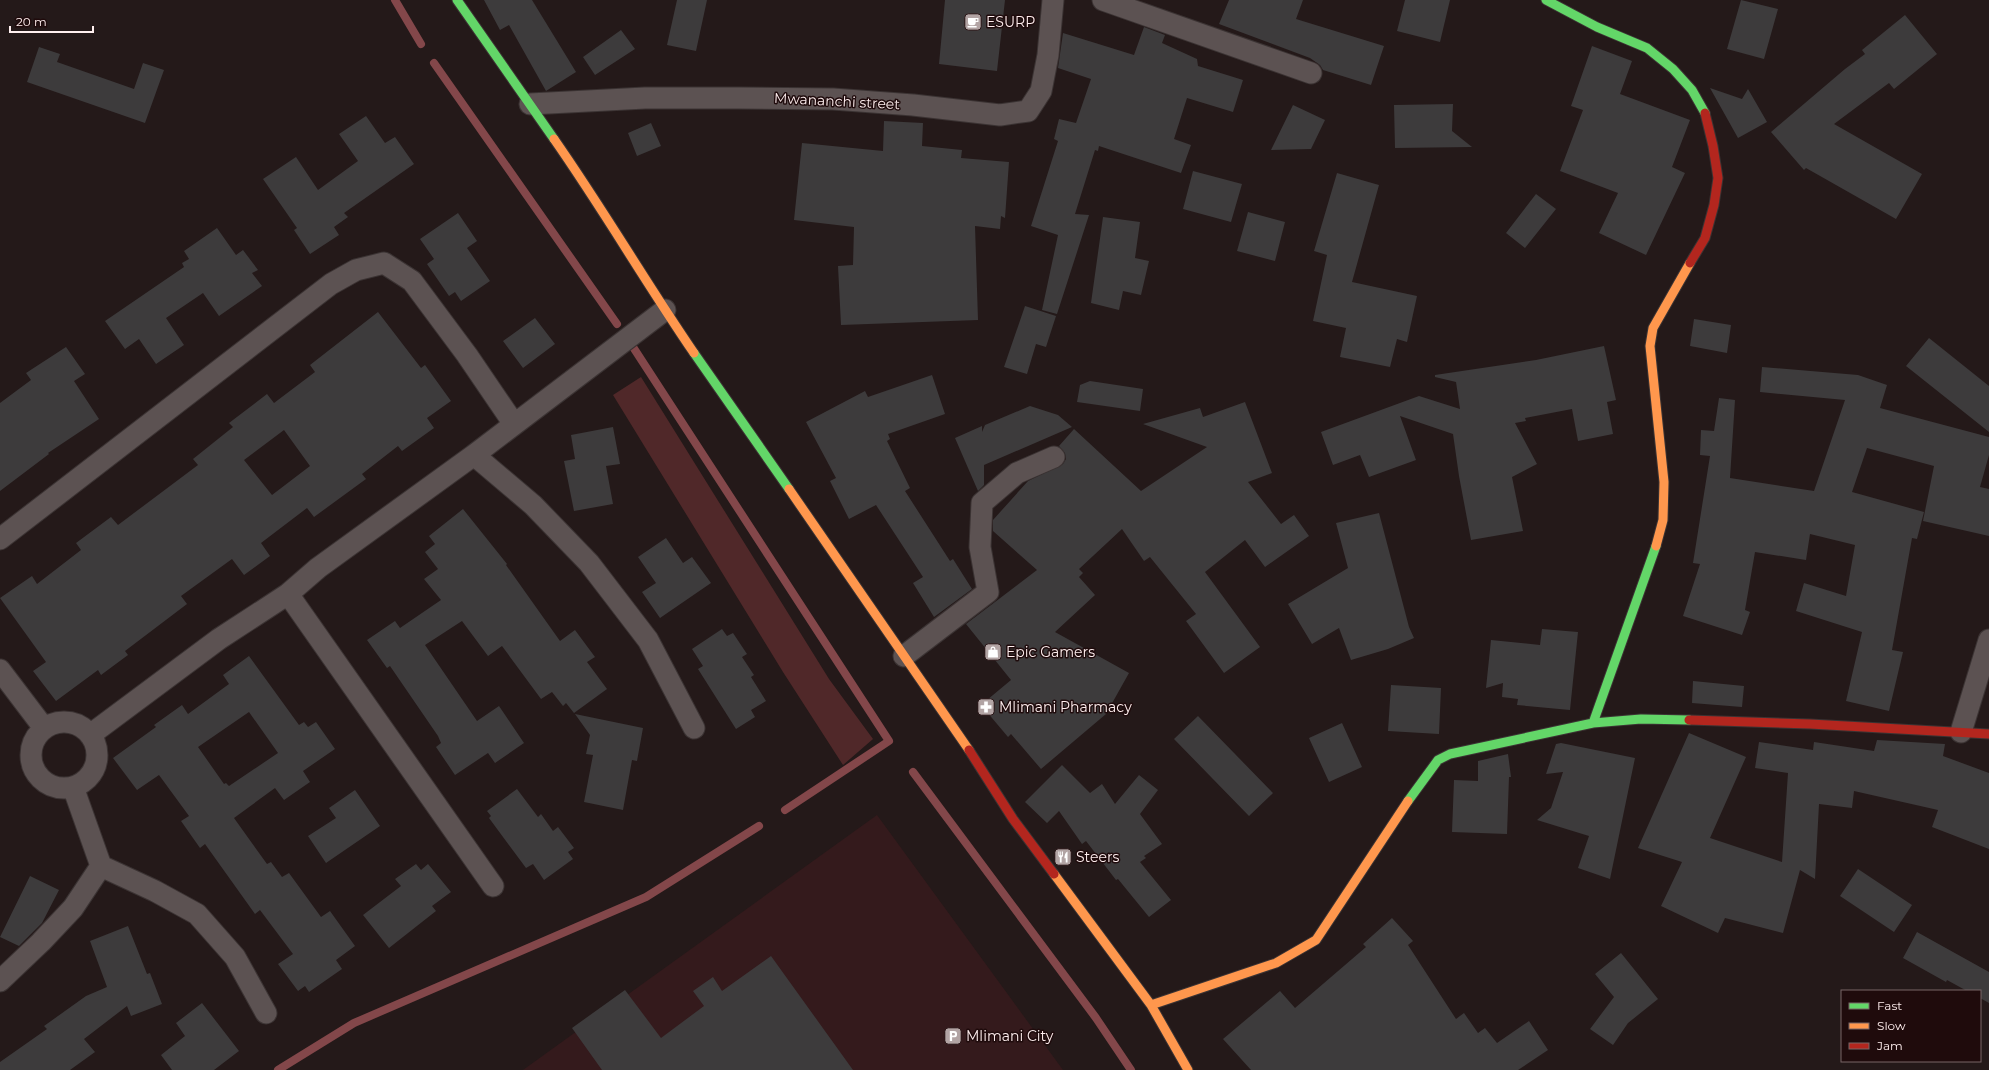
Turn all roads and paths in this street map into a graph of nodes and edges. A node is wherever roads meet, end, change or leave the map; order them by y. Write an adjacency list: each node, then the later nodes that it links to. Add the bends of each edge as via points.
1 (457, 0): 6 (street)
2 (1053, 0): 6 (street, Mwananchi street, via 1048,54 1041,91 1028,111 1000,115 832,99 762,98 645,98)
3 (1103, 0): 5 (street)
4 (1558, 3): 16 (street, via 1597,27 1647,48 1673,69 1692,90 1705,114 1714,146 1718,178 1705,238 1653,328 1650,346 1664,482 1663,520 1654,555)
5 (1311, 73)
6 (530, 104): 7 (street, via 632,254)
7 (665, 310): 8 (street); 14 (street)
8 (514, 424): 9 (street); 11 (street, via 412,281 384,263 356,270 331,284)
9 (474, 455): 12 (street, via 318,568); 18 (street, via 533,505 590,563 648,640)
10 (1054, 457): 14 (street, via 1017,473 982,503 980,547 988,592)
11 (0, 539)
12 (288, 594): 21 (street, via 219,639); 24 (street)
13 (1989, 640): 19 (street)
14 (904, 656): 26 (street, via 980,766 1013,819)
15 (0, 670): 17 (street)
16 (1593, 723): 19 (street, via 1641,719 1685,720); 26 (street, via 1457,752 1438,760 1316,940 1276,963)
17 (44, 728): 21 (street, via 68,722 80,726); 22 (street, via 36,736 30,755 36,774 53,787)
18 (694, 728)
19 (1961, 732): 20 (street)
20 (1989, 734)
21 (90, 735): 22 (street, via 96,747 95,766 84,781)
22 (73, 787): 23 (street)
23 (101, 866): 25 (street, via 73,908); 27 (street, via 197,914 235,957)
24 (493, 886)
25 (0, 982)
26 (1151, 1005): 28 (street)
27 (266, 1013)
28 (1188, 1070)

